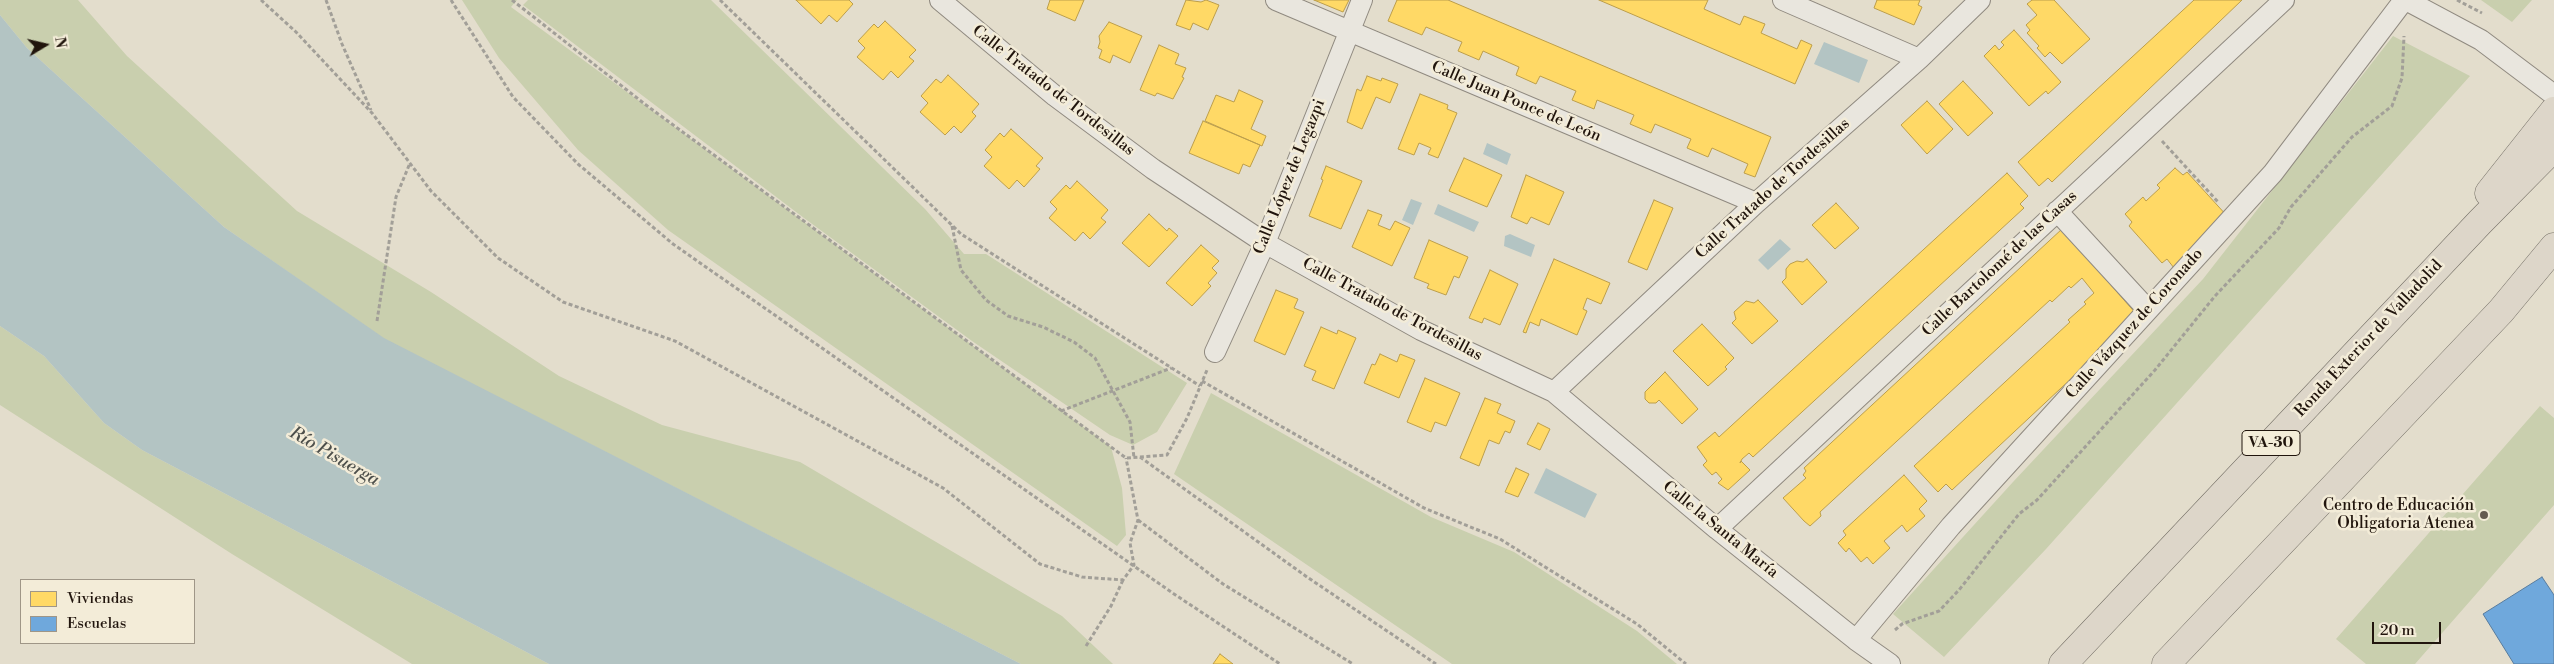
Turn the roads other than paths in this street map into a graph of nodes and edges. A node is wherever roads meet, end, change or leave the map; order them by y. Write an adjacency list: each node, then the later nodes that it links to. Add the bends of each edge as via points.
1 (940, 0): 15 (street, Calle Tratado de Tordesillas, via 1054,96)
2 (1276, 0): 8 (street, Calle Juan Ponce de León)
3 (1362, 0): 8 (street, Calle López de Legazpi)
4 (1783, 0): 9 (street)
5 (1980, 0): 9 (street, Calle Tratado de Tordesillas)
6 (2284, 0): 14 (street, Calle Bartolomé de las Casas)
7 (2405, 0): 10 (street, via 2481,40); 18 (street, Calle Vázquez de Coronado, via 2273,173)
8 (1348, 31): 13 (street, Calle Juan Ponce de León); 15 (street, Calle López de Legazpi)
9 (1919, 59): 13 (street, Calle Tratado de Tordesillas)
10 (2554, 95)
11 (2554, 111): 12 (highway, Ronda Exterior de Valladolid)
12 (2541, 150): 25 (highway, Ronda Exterior de Valladolid / VA-30, via 2480,222)
13 (1756, 203): 21 (street, Calle Tratado de Tordesillas)
14 (2057, 210): 18 (street); 22 (street, Calle Bartolomé de las Casas)
15 (1265, 243): 20 (street, Calle López de Legazpi); 21 (street, Calle Tratado de Tordesillas, via 1421,330)
16 (2554, 247): 19 (highway)
17 (2554, 270): 19 (highway)
18 (2148, 310): 23 (street, Calle Vázquez de Coronado, via 1951,526)
19 (2500, 311): 26 (highway)
20 (1214, 352)
21 (1554, 392): 22 (street, Calle la Santa María)
22 (1717, 529): 23 (street, Calle la Santa María)
23 (1863, 646): 24 (street, Calle la Santa María)
24 (1890, 664)
25 (2063, 664)
26 (2166, 664)

